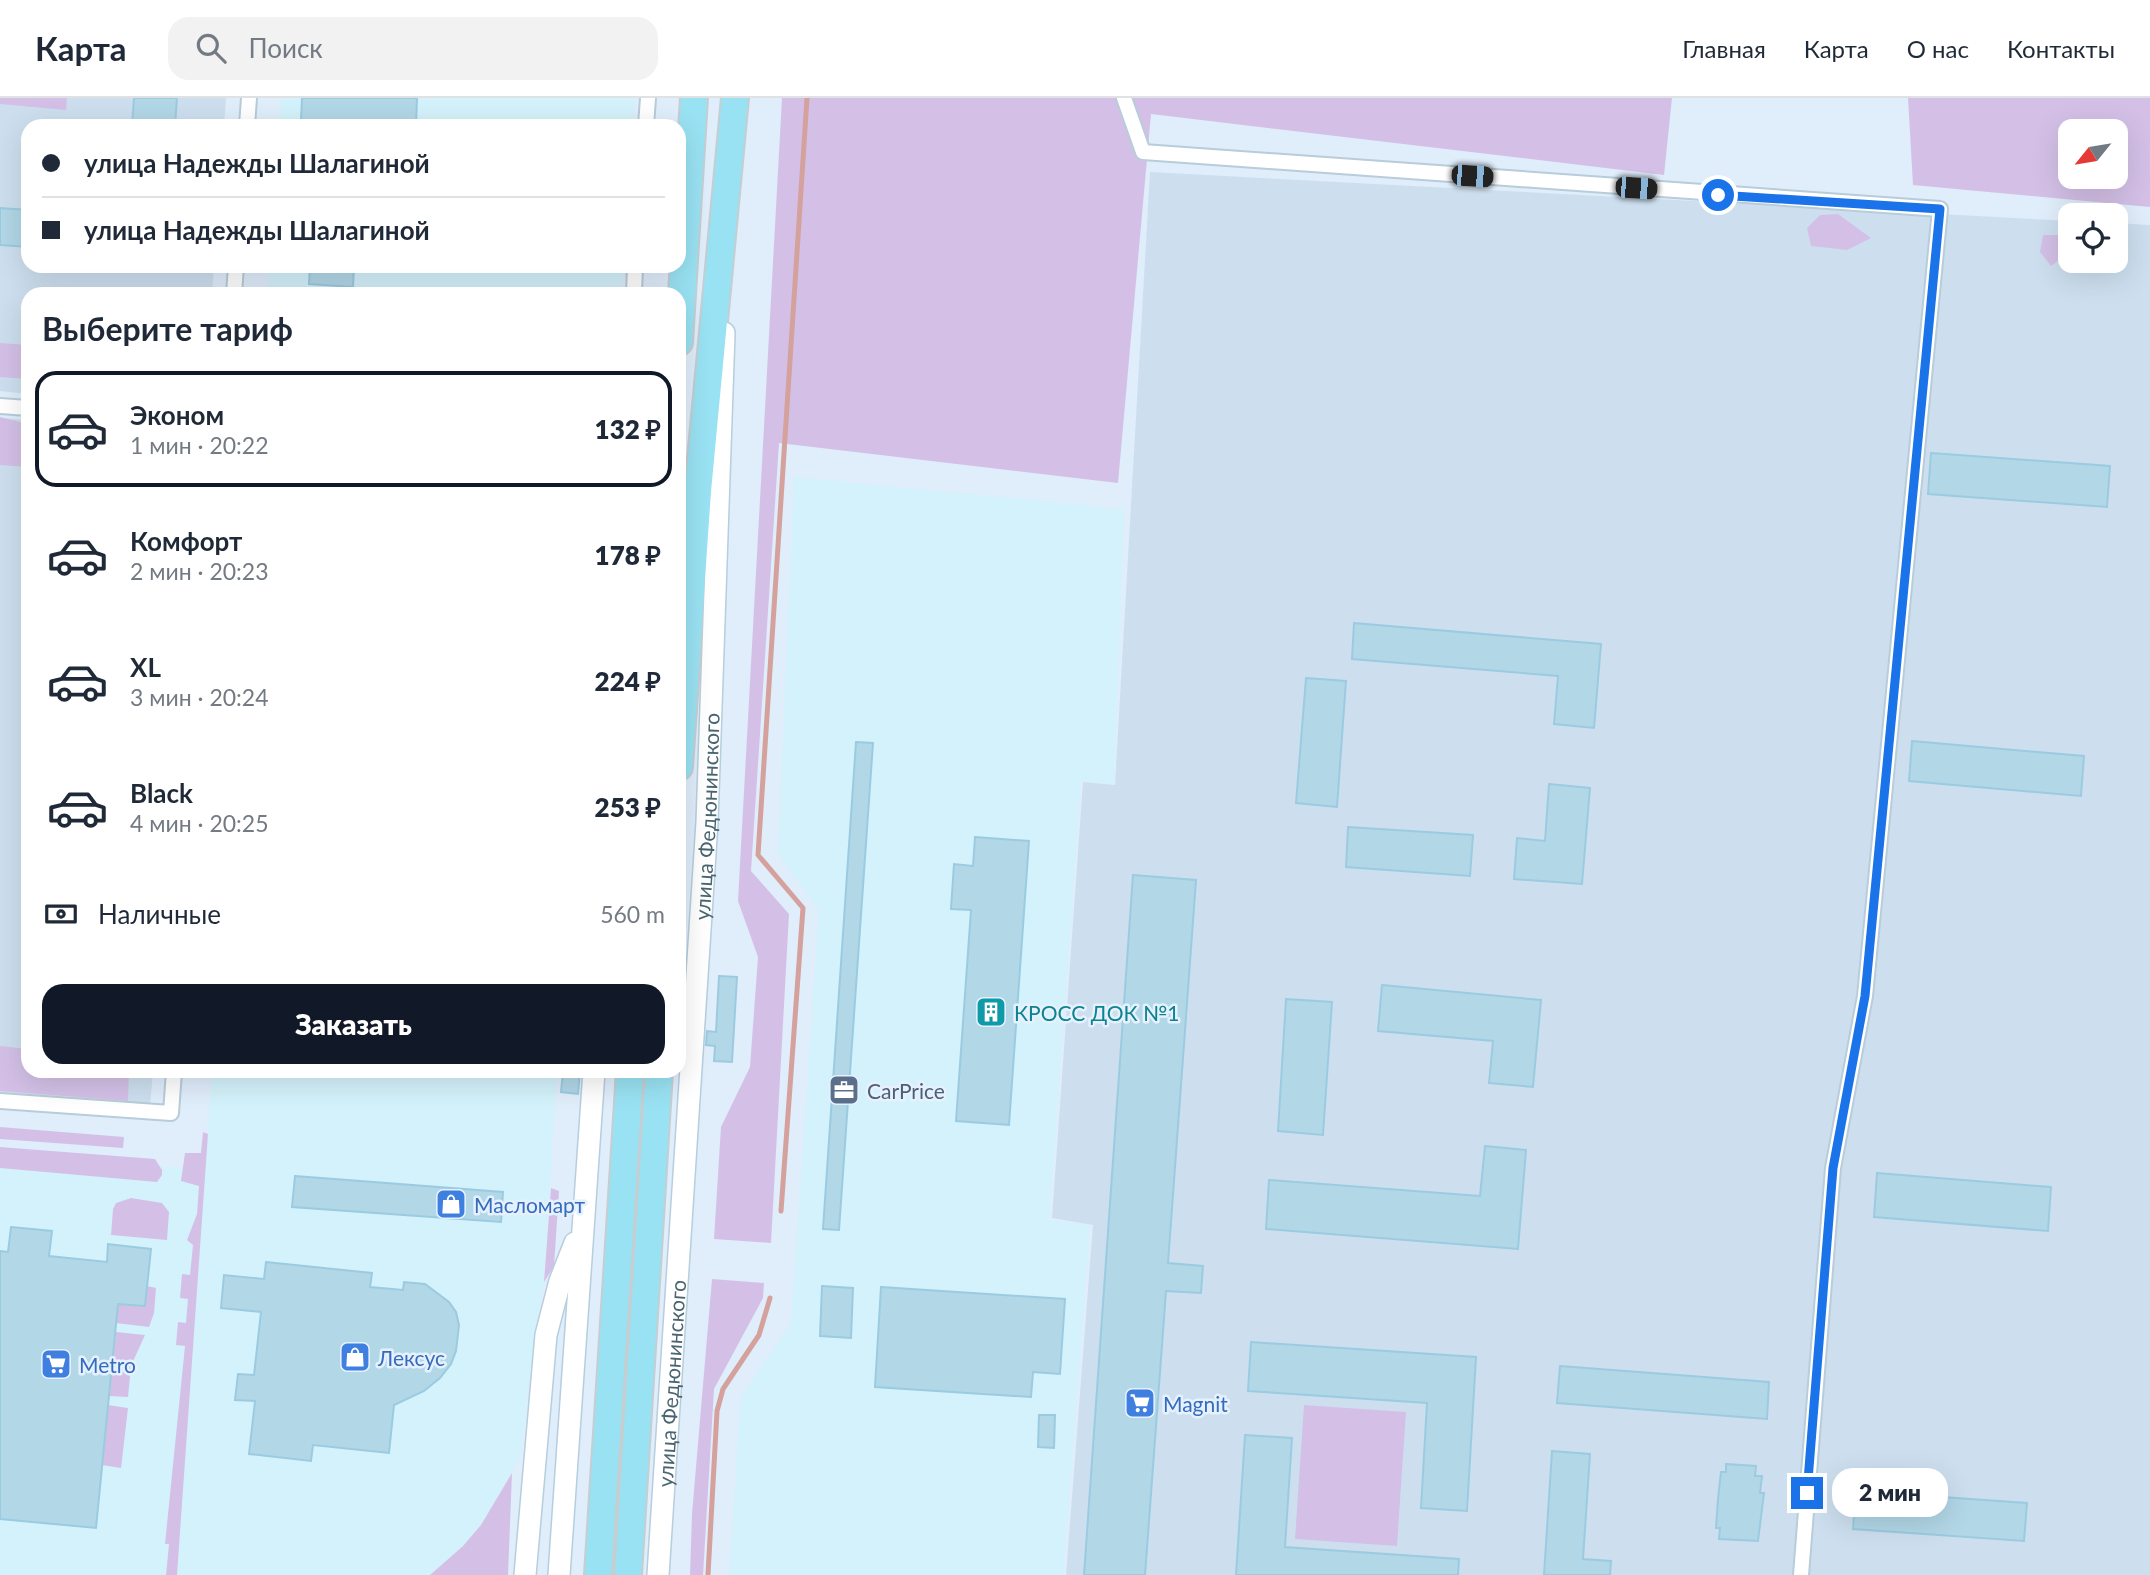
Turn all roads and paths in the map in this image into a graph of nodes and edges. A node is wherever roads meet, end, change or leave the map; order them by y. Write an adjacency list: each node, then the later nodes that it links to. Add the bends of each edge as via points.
1 (249, 98): 6 (street)
2 (648, 98): 7 (street)
3 (694, 98): 9 (highway)
4 (735, 98): 8 (highway, улица Федюнинского)
5 (1124, 98): 26 (street, via 1143,152 1940,209 1865,996 1833,1168)
6 (248, 119)
7 (646, 119)
8 (732, 143): 14 (highway, улица Федюнинского); 25 (main road, улица Федюнинского, via 706,822)
9 (690, 145): 10 (main road); 11 (highway)
10 (686, 180)
11 (686, 217)
12 (0, 406): 13 (street)
13 (21, 408)
14 (686, 665)
15 (174, 1078): 19 (street, via 171,1113)
16 (593, 1078): 20 (main road)
17 (631, 1078): 23 (highway)
18 (659, 1078): 24 (highway, улица Федюнинского)
19 (0, 1101)
20 (583, 1224): 21 (main road, via 560,1281 546,1335); 22 (main road)
21 (525, 1575)
22 (559, 1575)
23 (598, 1575)
24 (628, 1575)
25 (658, 1575)
26 (1801, 1575)

